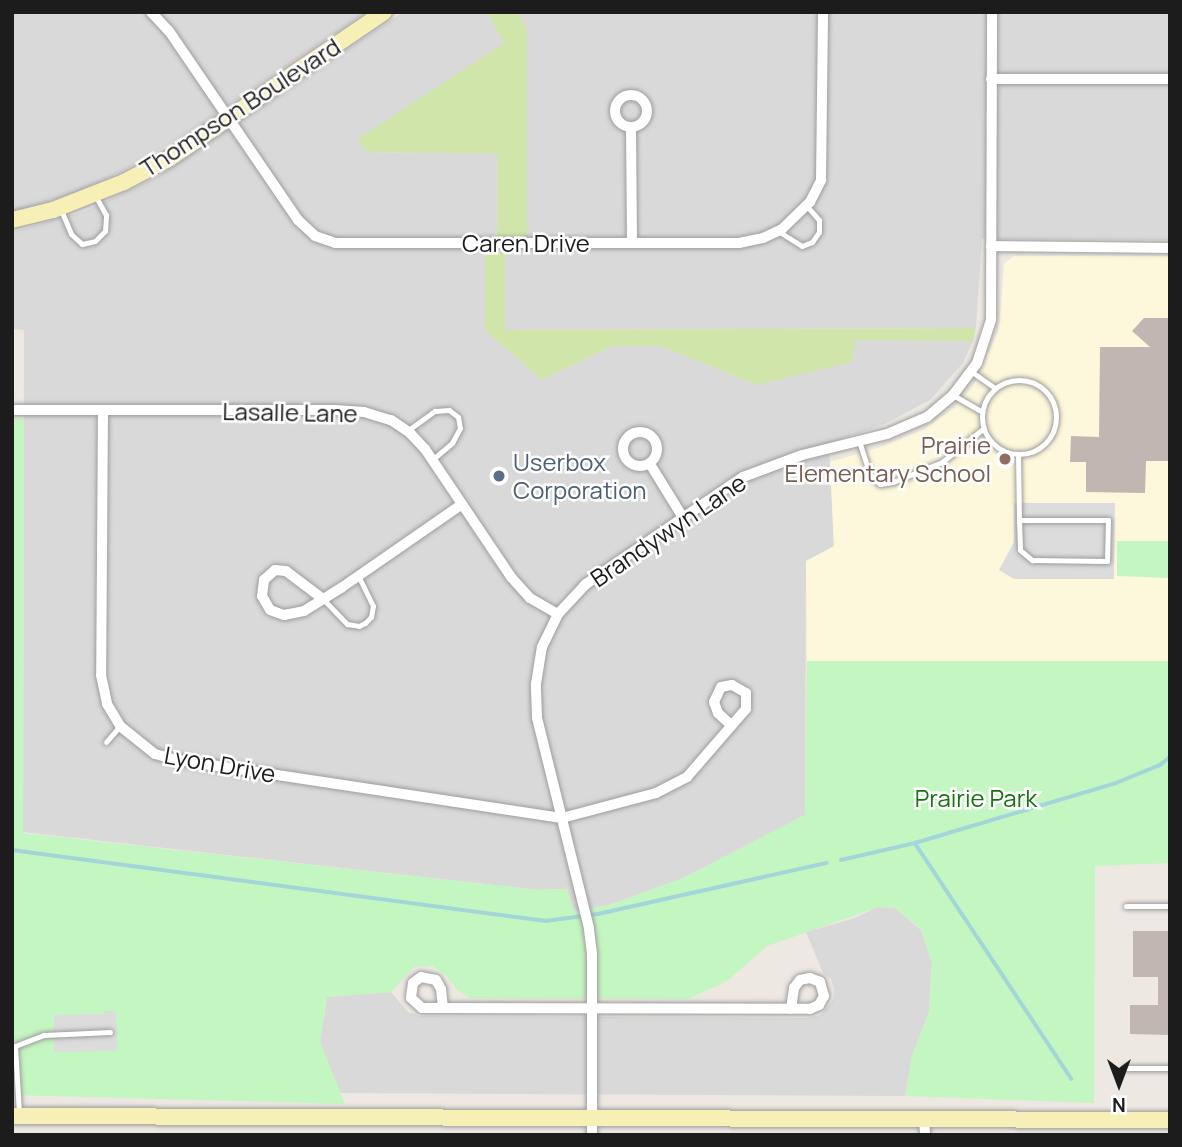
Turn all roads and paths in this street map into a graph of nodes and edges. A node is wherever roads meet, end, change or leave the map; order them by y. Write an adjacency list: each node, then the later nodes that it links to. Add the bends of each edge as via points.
1 (151, 12): 7 (street, Caren Drive)
2 (384, 12): 7 (main road, Thompson Boulevard)
3 (823, 12): 10 (street, Caren Drive, via 821,180)
4 (992, 12): 5 (street, Brandywyn Lane)
5 (991, 79): 6 (street); 15 (street, Brandywyn Lane)
6 (1170, 79)
7 (228, 117): 9 (main road, Thompson Boulevard, via 170,158); 14 (street, Caren Drive, via 298,220 315,236 335,243)
8 (631, 127): 14 (street)
9 (94, 194): 11 (main road, Thompson Boulevard); 11 (lane, via 106,215 105,231 95,241 82,244 76,239)
10 (806, 205): 13 (street, Caren Drive); 13 (lane, via 820,220 812,242 802,246)
11 (60, 207): 12 (main road, Thompson Boulevard)
12 (12, 220)
13 (778, 231): 14 (street, Caren Drive, via 739,243)
14 (632, 243)
15 (990, 246): 16 (street); 17 (street, Brandywyn Lane, via 991,320)
16 (1170, 248)
17 (971, 371): 18 (lane); 19 (street, Brandywyn Lane)
18 (995, 388): 22 (lane); 26 (lane, via 1006,382 1030,381 1049,394 1055,405 1057,417 1049,439 1041,448)
19 (953, 395): 22 (lane); 25 (street, Brandywyn Lane, via 927,417)
20 (12, 410): 21 (street, Lasalle Lane)
21 (103, 410): 24 (street, Lasalle Lane, via 364,412 391,420); 35 (street, Lyon Drive, via 102,675 107,704)
22 (982, 412): 23 (lane)
23 (984, 428): 25 (lane, via 942,462 880,484 870,474); 26 (lane, via 997,446)
24 (407, 431): 27 (street, Lasalle Lane); 27 (lane, via 435,411 449,410 458,417 460,429 452,443)
25 (859, 441): 30 (street, Brandywyn Lane, via 802,455 743,477)
26 (1018, 454): 31 (lane)
27 (432, 460): 29 (street, Lasalle Lane)
28 (650, 464): 30 (street)
29 (461, 505): 32 (street); 34 (street, Lasalle Lane, via 511,577 530,598)
30 (682, 516): 34 (street, Brandywyn Lane, via 586,584)
31 (1019, 520): 31 (lane, via 1020,550 1032,560 1107,561 1108,520)
32 (358, 576): 33 (street); 33 (lane, via 373,606 365,623 347,624)
33 (323, 600): 33 (street, via 286,571 275,570 264,580 264,602 275,613 299,613)
34 (558, 614): 38 (street, Brandywyn Lane, via 542,647 536,684 537,718)
35 (120, 726): 37 (lane); 38 (street, Lyon Drive, via 155,754 178,760)
36 (731, 726): 38 (street, via 687,777 671,786)
37 (106, 742)
38 (562, 818): 42 (street, Brandywyn Lane, via 589,929)
39 (1126, 906): 40 (lane)
40 (1170, 906)
41 (443, 1008): 42 (street)
42 (590, 1009): 43 (street); 49 (street, Brandywyn Lane)
43 (791, 1009)
44 (110, 1032): 45 (lane, via 44,1035)
45 (14, 1045): 48 (lane)
46 (1125, 1068): 47 (lane)
47 (1170, 1068)
48 (16, 1116): 49 (main road)
49 (590, 1118): 51 (main road); 52 (street, Brandywyn Lane)
50 (1170, 1120): 51 (main road)
51 (925, 1127)
52 (592, 1135)

